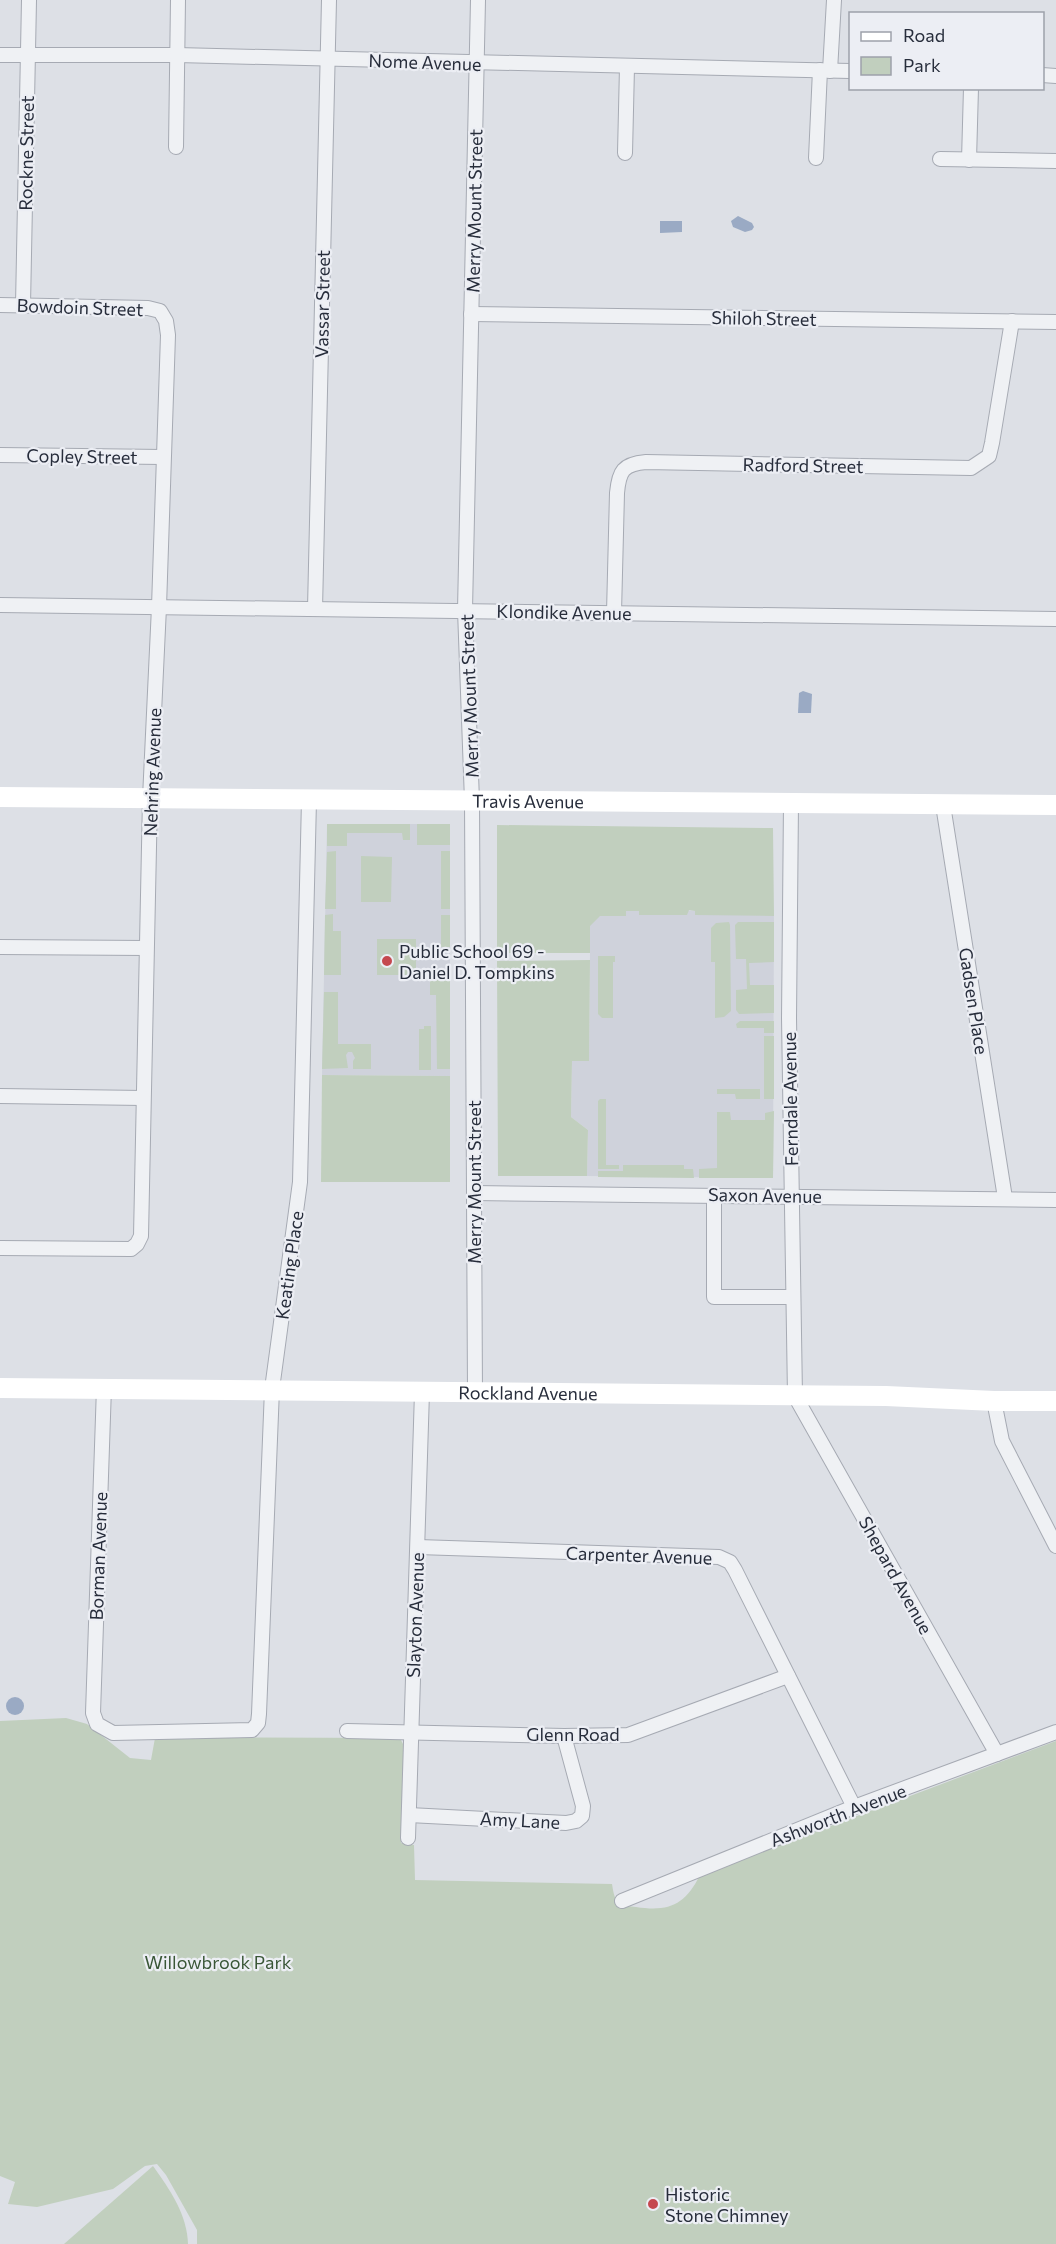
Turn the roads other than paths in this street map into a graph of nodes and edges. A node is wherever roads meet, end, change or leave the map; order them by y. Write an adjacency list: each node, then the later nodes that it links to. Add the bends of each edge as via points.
1 (29, 0): 7 (street, Rockne Street)
2 (178, 0): 8 (street)
3 (329, 0): 9 (street, Vassar Street)
4 (478, 0): 10 (street, Merry Mount Street)
5 (834, 0): 12 (street)
6 (0, 55): 7 (street, Nome Avenue)
7 (27, 55): 8 (street, Nome Avenue); 22 (street, Rockne Street)
8 (177, 56): 9 (street, Nome Avenue); 15 (street)
9 (327, 59): 10 (street, Nome Avenue); 31 (street, Vassar Street)
10 (477, 63): 11 (street, Nome Avenue); 24 (street, Merry Mount Street)
11 (627, 67): 12 (street, Nome Avenue); 16 (street)
12 (825, 71): 13 (street, Nome Avenue); 17 (street)
13 (849, 71)
14 (971, 90): 19 (street)
15 (176, 147)
16 (625, 153)
17 (816, 158)
18 (940, 159): 19 (street)
19 (969, 160): 20 (street)
20 (1056, 161)
21 (0, 305): 22 (street, Bowdoin Street)
22 (23, 305): 23 (street, Bowdoin Street)
23 (160, 311): 28 (street, Nehring Avenue, via 168,335)
24 (471, 314): 25 (street, Shiloh Street); 32 (street, Merry Mount Street)
25 (1012, 321): 26 (street, Shiloh Street); 33 (street, Radford Street, via 990,449 982,462 971,468 646,462 624,469 617,493)
26 (1056, 322)
27 (0, 455): 28 (street, Copley Street)
28 (163, 457): 30 (street, Nehring Avenue)
29 (0, 605): 30 (street, Klondike Avenue)
30 (159, 607): 31 (street, Klondike Avenue); 36 (street, Nehring Avenue)
31 (315, 609): 32 (street, Klondike Avenue)
32 (465, 610): 33 (street, Klondike Avenue); 38 (street, Merry Mount Street)
33 (614, 613): 34 (street, Klondike Avenue)
34 (1056, 619)
35 (0, 797): 36 (street, Travis Avenue)
36 (150, 798): 37 (street, Travis Avenue); 43 (street, Nehring Avenue)
37 (309, 800): 38 (street, Travis Avenue); 55 (street, Keating Place, via 300,1182)
38 (472, 801): 39 (street, Travis Avenue); 46 (street, Merry Mount Street)
39 (791, 803): 40 (street, Travis Avenue); 48 (street, Ferndale Avenue)
40 (943, 805): 41 (street, Travis Avenue); 49 (street, Gadsen Place)
41 (1056, 805)
42 (0, 947): 43 (street)
43 (146, 948): 45 (street, Nehring Avenue)
44 (0, 1096): 45 (street)
45 (143, 1098): 51 (street, Nehring Avenue, via 141,1236 137,1244 123,1250)
46 (474, 1193): 47 (street, Saxon Avenue); 57 (street, Merry Mount Street)
47 (714, 1195): 48 (street, Saxon Avenue); 52 (street, via 714,1297)
48 (792, 1195): 49 (street, Saxon Avenue); 52 (street, Ferndale Avenue)
49 (1005, 1198): 50 (street, Saxon Avenue)
50 (1056, 1200)
51 (0, 1248)
52 (792, 1297): 58 (street, Ferndale Avenue)
53 (0, 1388): 54 (street, Rockland Avenue)
54 (104, 1388): 55 (street, Rockland Avenue); 64 (street, Borman Avenue, via 93,1713 97,1724 113,1733)
55 (273, 1389): 56 (street, Rockland Avenue); 64 (street, Keating Place, via 259,1714)
56 (422, 1392): 57 (street, Rockland Avenue); 62 (street, Slayton Avenue)
57 (475, 1393): 58 (street, Rockland Avenue)
58 (795, 1396): 59 (street, Rockland Avenue); 69 (street, Shepard Avenue)
59 (993, 1401): 60 (street, Rockland Avenue); 61 (street, via 1002,1441)
60 (1056, 1401)
61 (1056, 1546)
62 (417, 1547): 63 (street, Carpenter Avenue, via 720,1557 735,1570); 66 (street, Slayton Avenue)
63 (788, 1676): 68 (street, Glenn Road, via 628,1735); 70 (street, Carpenter Avenue)
64 (254, 1729)
65 (347, 1731): 66 (street, Glenn Road)
66 (412, 1731): 68 (street, Glenn Road); 71 (street, Slayton Avenue)
67 (1056, 1732): 69 (street, Ashworth Avenue)
68 (564, 1736): 71 (street, Amy Lane, via 584,1806 576,1821)
69 (997, 1754): 70 (street, Ashworth Avenue)
70 (854, 1807): 73 (street, Ashworth Avenue)
71 (409, 1815): 72 (street, Slayton Avenue)
72 (408, 1838)
73 (622, 1901)

